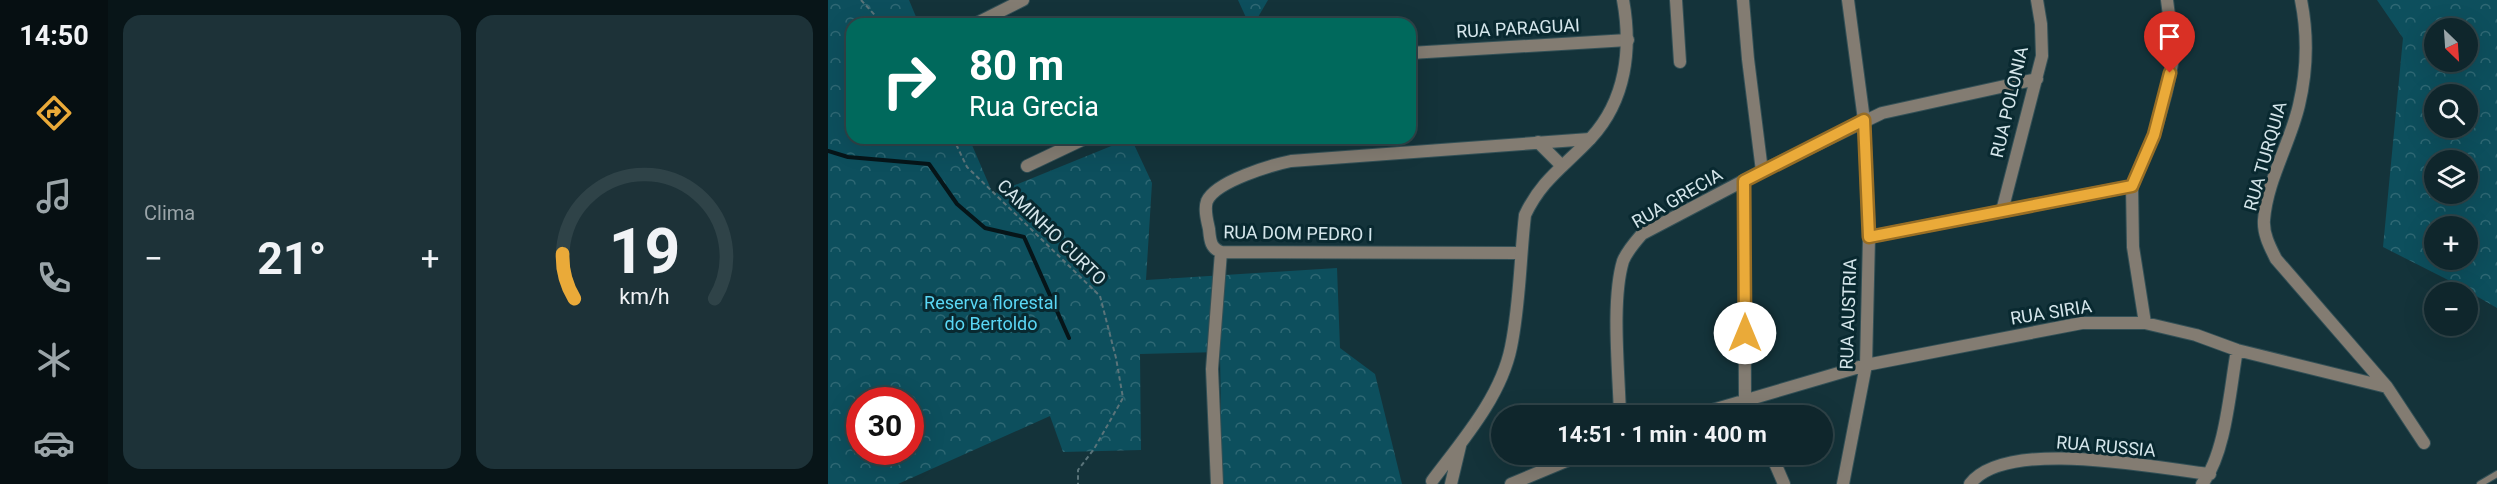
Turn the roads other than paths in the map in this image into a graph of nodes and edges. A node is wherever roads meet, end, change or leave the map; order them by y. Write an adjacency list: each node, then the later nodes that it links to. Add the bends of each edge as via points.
1 (1023, 0): 9 (street)
2 (1623, 0): 10 (street)
3 (1676, 0): 12 (street)
4 (1743, 0): 20 (street)
5 (1848, 0): 14 (street, RUA AUSTRIA)
6 (2037, 0): 13 (street, RUA POLONIA, via 2042,56)
7 (2167, 0): 22 (street, via 2174,54 2154,135)
8 (2301, 0): 30 (street, RUA TURQUIA, via 2306,59 2299,106 2264,220 2267,241 2276,259)
9 (987, 18)
10 (1628, 40): 11 (street, RUA PARAGUAI); 15 (street, via 1625,75)
11 (1416, 53)
12 (1680, 62)
13 (2037, 79): 14 (street, RUA GRECIA, via 1904,106); 23 (street, RUA POLONIA)
14 (1864, 120): 20 (street, RUA GRECIA); 24 (street, RUA AUSTRIA)
15 (1590, 139): 16 (street, RUA DOM PEDRO I); 19 (street)
16 (1538, 142): 19 (street); 25 (street, RUA DOM PEDRO I, via 1273,165 1216,190 1208,201 1211,243)
17 (1073, 144): 18 (street)
18 (1027, 166)
19 (1562, 166): 26 (street, via 1533,197 1525,215)
20 (1762, 171): 21 (street, RUA GRECIA)
21 (1744, 181): 31 (street); 32 (street, RUA GRECIA, via 1642,234 1627,254 1618,305)
22 (2132, 186): 23 (street); 27 (street, via 2133,247)
23 (2002, 211): 24 (street)
24 (1869, 237): 29 (street, RUA AUSTRIA)
25 (1221, 252): 26 (street, RUA DOM PEDRO I); 43 (street, via 1212,369)
26 (1520, 252): 35 (street, via 1511,350 1498,383)
27 (2145, 323): 28 (street, RUA SIRIA, via 2196,334); 29 (street, RUA SIRIA, via 2082,323)
28 (2237, 350): 30 (street, RUA SIRIA); 41 (street, RUA RUSSIA, via 2217,456)
29 (1866, 365): 31 (street, RUA SIRIA); 47 (street, RUA AUSTRIA)
30 (2387, 387): 36 (street)
31 (1745, 398): 33 (street, RUA SIRIA); 34 (street)
32 (1620, 405)
33 (1724, 405)
34 (1748, 405)
35 (1461, 442): 42 (street); 44 (street)
36 (2424, 443)
37 (1564, 465): 40 (street)
38 (1776, 465): 46 (street)
39 (2497, 474): 49 (lane)
40 (1542, 478): 45 (street)
41 (2206, 479): 48 (street, RUA RUSSIA, via 2082,458 2052,458 1988,470)
42 (1429, 482): 44 (street, via 1442,479)
43 (1216, 484)
44 (1451, 484)
45 (1511, 484)
46 (1784, 484)
47 (1843, 484)
48 (1970, 484)
49 (2480, 484)

